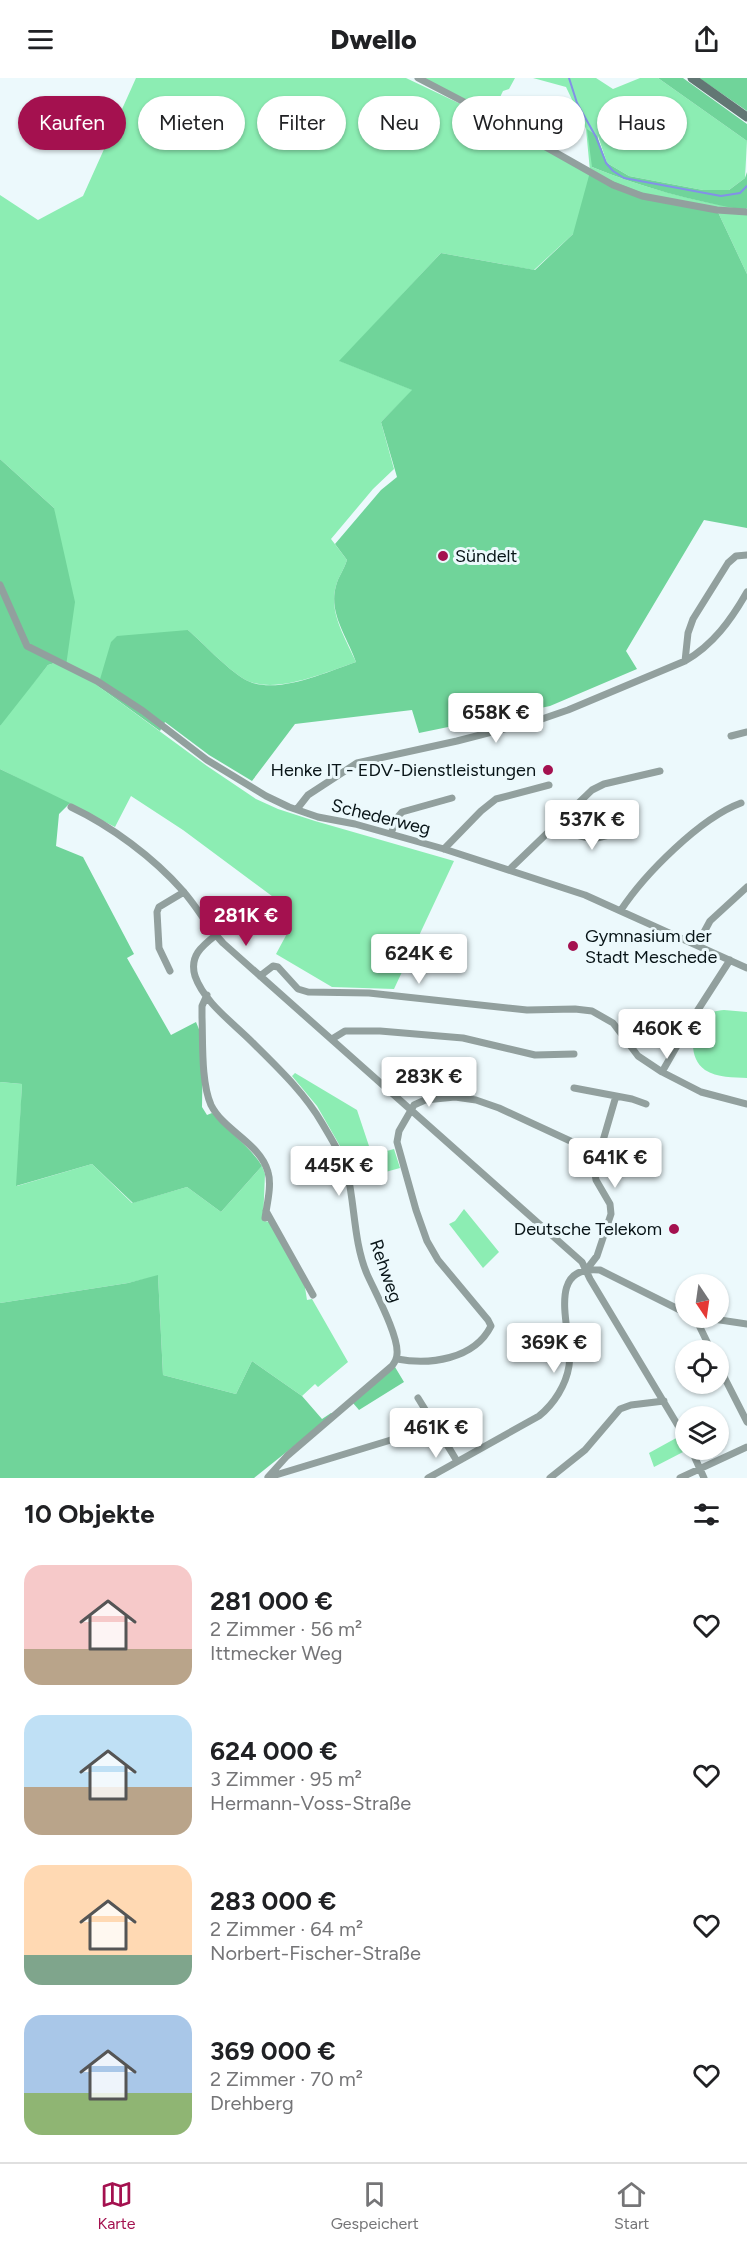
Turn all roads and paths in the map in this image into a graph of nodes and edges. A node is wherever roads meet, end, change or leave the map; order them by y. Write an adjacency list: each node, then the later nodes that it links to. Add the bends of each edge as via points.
1 (418, 78): 4 (street, via 613,185 642,196)
2 (692, 78): 3 (main road)
3 (747, 117)
4 (747, 212)
5 (747, 555): 8 (street, via 738,554 728,563 693,619)
6 (0, 585): 16 (street, Schederweg, via 23,640 31,648 97,681 234,778)
7 (747, 592): 8 (street, via 719,634)
8 (685, 662): 16 (street, via 539,720 357,763 308,795)
9 (747, 732): 10 (street)
10 (731, 736)
11 (660, 771): 17 (street, via 595,788)
12 (549, 785): 20 (street, via 490,802)
13 (452, 798): 19 (street, via 402,813)
14 (741, 803): 24 (street, via 696,831 639,884)
15 (71, 807): 23 (street, via 146,856)
16 (297, 809): 19 (street, Schederweg)
17 (551, 829): 18 (street, via 593,839); 21 (street)
18 (633, 829)
19 (391, 834): 20 (street, Schederweg)
20 (444, 849): 21 (street, Schederweg)
21 (509, 870): 24 (street, Schederweg)
22 (747, 887): 26 (street, via 710,921)
23 (184, 892): 25 (street); 29 (street, via 156,912 159,951)
24 (621, 910): 26 (street, Schederweg)
25 (216, 935): 30 (street); 31 (street, Rehweg, via 199,949 193,964 196,979)
26 (697, 945): 27 (street, Schederweg)
27 (730, 960): 28 (street, Schederweg); 34 (street)
28 (747, 968)
29 (170, 971)
30 (260, 976): 32 (street); 34 (street, via 273,966 298,989 308,992 369,993 527,1011 598,1012 615,1025 638,1056)
31 (207, 995): 42 (street, via 202,1017 208,1094 215,1112 265,1165 269,1177 266,1215); 46 (street, Rehweg, via 299,1091 337,1149 347,1175 362,1259 394,1338)
32 (332, 1039): 33 (street, via 345,1031 380,1031 463,1038 535,1055); 39 (street)
33 (574, 1054)
34 (663, 1072): 38 (street, via 701,1092)
35 (574, 1088): 36 (street)
36 (616, 1096): 37 (street); 40 (street, via 602,1144)
37 (646, 1104)
38 (747, 1104)
39 (411, 1109): 40 (street, via 417,1103 436,1098 476,1100 568,1140); 41 (street); 46 (street, via 399,1131 398,1146 422,1229 438,1260 490,1326 458,1356)
40 (592, 1156): 41 (street, via 597,1183 611,1209 597,1256)
41 (587, 1269): 43 (street, via 602,1270); 49 (street); 55 (street, via 571,1278 565,1292 569,1366 553,1403 539,1416)
42 (313, 1295)
43 (675, 1307)
44 (729, 1321): 45 (street)
45 (747, 1324)
46 (396, 1359): 58 (street, via 287,1456)
47 (729, 1387): 51 (street)
48 (418, 1398): 52 (street)
49 (664, 1401): 50 (street); 57 (street, via 621,1409)
50 (675, 1420)
51 (747, 1422)
52 (440, 1435): 55 (street); 58 (street, via 430,1430 419,1431)
53 (747, 1447): 56 (street)
54 (696, 1460): 56 (street)
55 (457, 1461): 59 (street)
56 (700, 1469): 60 (street); 61 (street)
57 (555, 1477)
58 (268, 1478)
59 (428, 1478)
60 (680, 1478)
61 (704, 1478)

